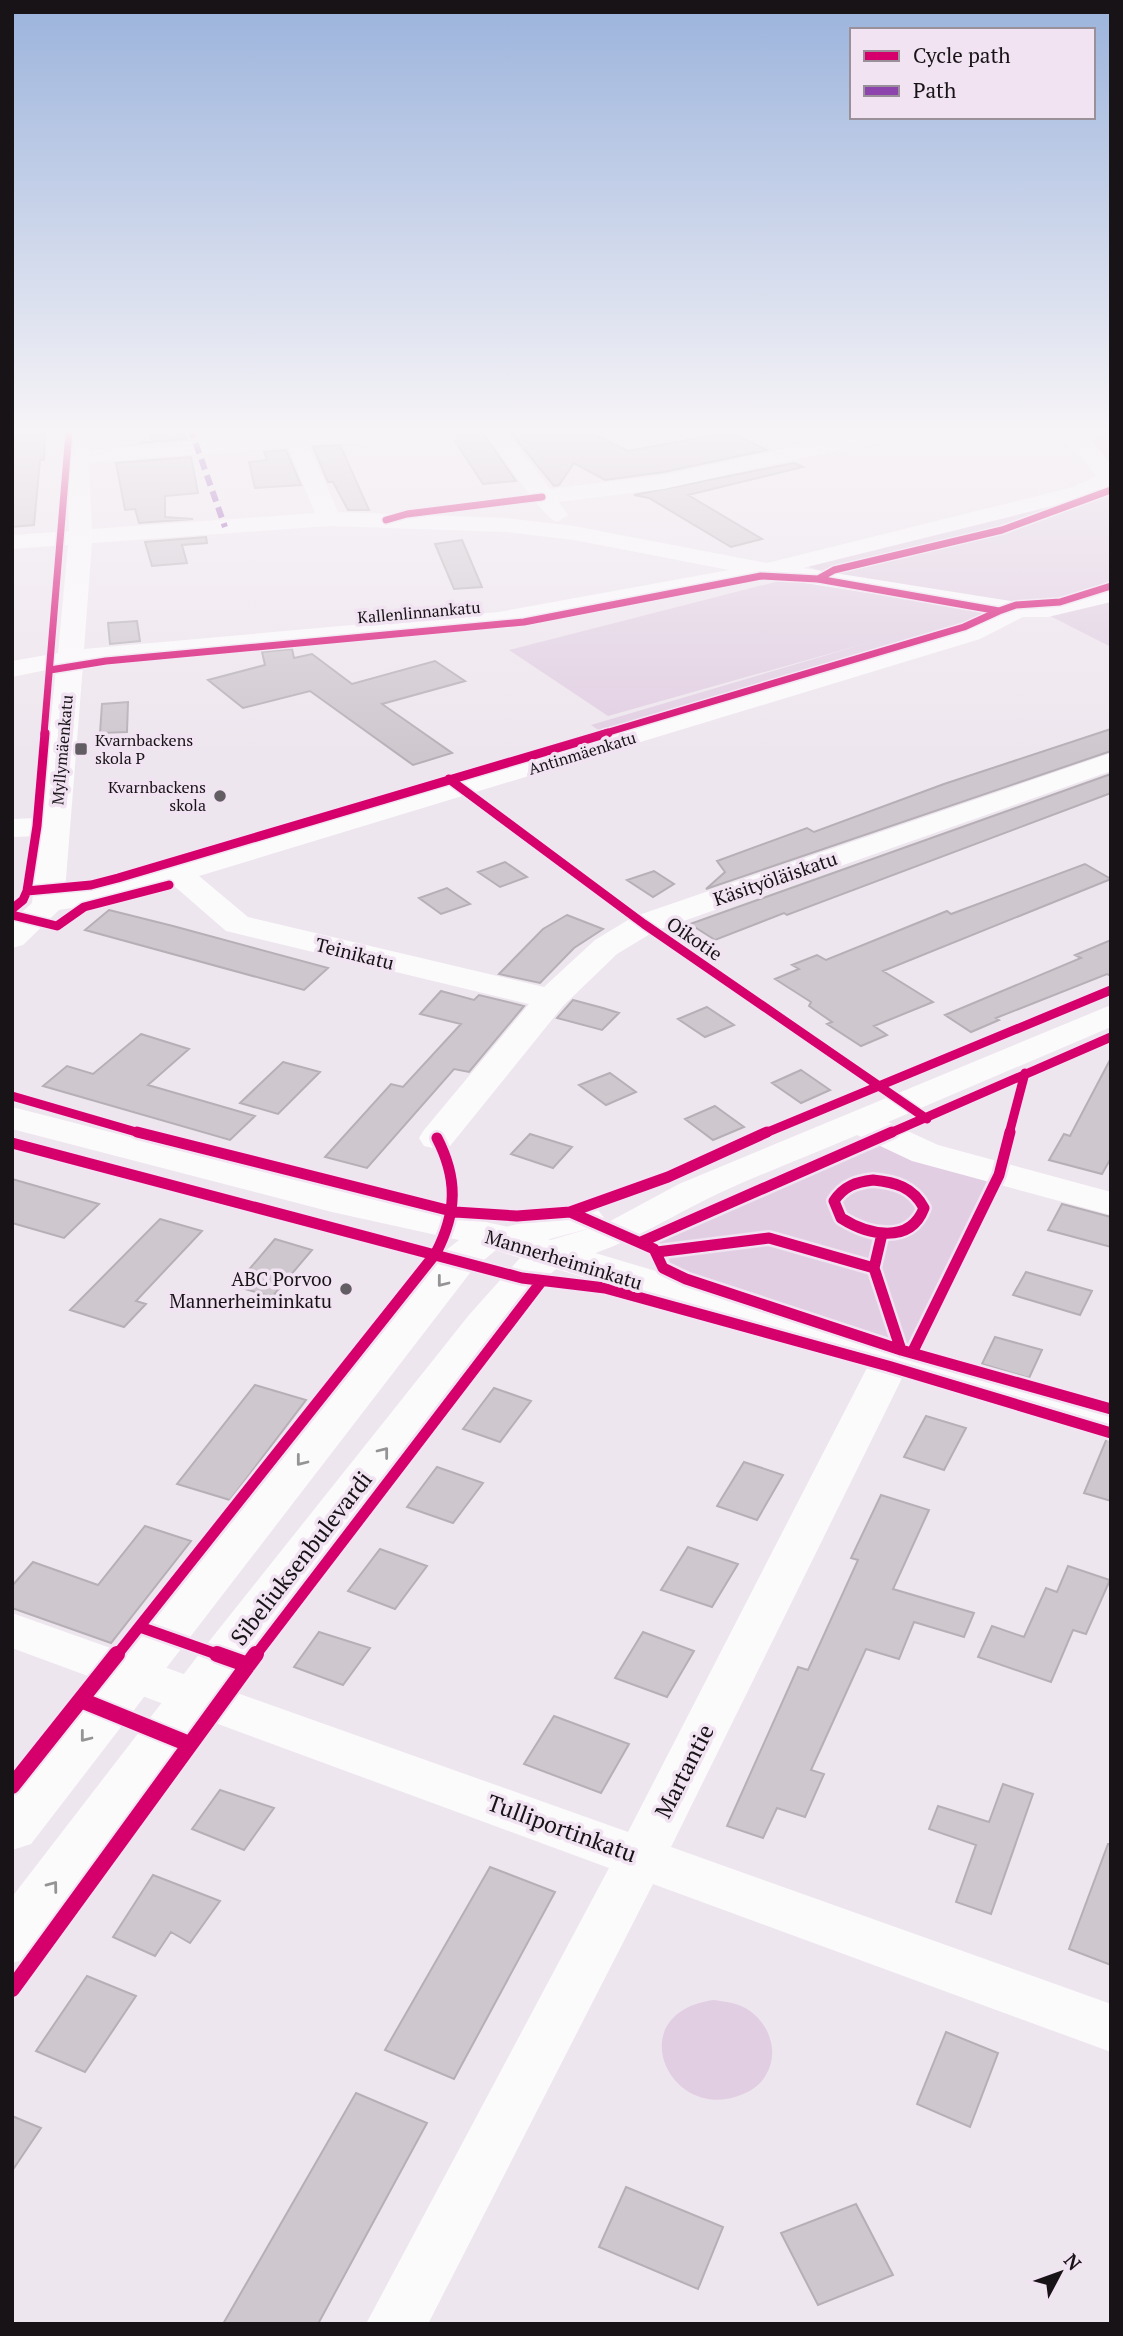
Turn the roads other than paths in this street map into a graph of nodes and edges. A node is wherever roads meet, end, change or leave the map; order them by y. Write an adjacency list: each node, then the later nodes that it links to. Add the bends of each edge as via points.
1 (94, 536): 4 (street)
2 (585, 536): 6 (street)
3 (903, 536): 6 (street, Kallenlinnankatu)
4 (80, 537): 5 (street); 9 (street, Myllymäenkatu)
5 (12, 542)
6 (767, 570): 8 (street); 9 (street, Kallenlinnankatu, via 499,620)
7 (1111, 595): 8 (street, via 1048,610)
8 (1017, 609): 14 (street, Antinmäenkatu, via 971,634)
9 (70, 659): 10 (street, Kallenlinnankatu); 12 (street, Myllymäenkatu)
10 (12, 669)
11 (1111, 761): 17 (street, Käsityöläiskatu, via 644,924 606,947)
12 (55, 825): 13 (street); 15 (street, Myllymäenkatu)
13 (12, 828)
14 (176, 872): 15 (street, Antinmäenkatu, via 112,892); 17 (street, Teinikatu, via 237,924)
15 (48, 903): 16 (street)
16 (12, 938)
17 (551, 999): 21 (street, Käsityöläiskatu)
18 (1111, 1015): 20 (street)
19 (12, 1118): 24 (main road, Mannerheiminkatu)
20 (858, 1122): 22 (street); 23 (street, via 925,1153)
21 (437, 1138)
22 (692, 1192): 24 (street); 25 (street, via 616,1233)
23 (1111, 1205)
24 (497, 1237): 25 (main road, Mannerheiminkatu); 29 (main road, one-way to 29, via 459,1260)
25 (551, 1252): 27 (main road, Mannerheiminkatu, via 625,1278); 30 (main road, Sibeliuksenbulevardi, one-way to 25, via 484,1324 522,1278)
26 (888, 1366): 32 (street, Martantie)
27 (1111, 1421)
28 (12, 1630): 29 (street, Tulliportinkatu)
29 (135, 1673): 30 (street, Tulliportinkatu); 31 (main road, one-way to 31)
30 (196, 1695): 32 (street, Tulliportinkatu); 33 (main road, Sibeliuksenbulevardi, one-way to 30)
31 (12, 1829)
32 (641, 1856): 34 (street, Tulliportinkatu); 35 (street, Martantie)
33 (12, 1940)
34 (1111, 2028)
35 (397, 2324)

